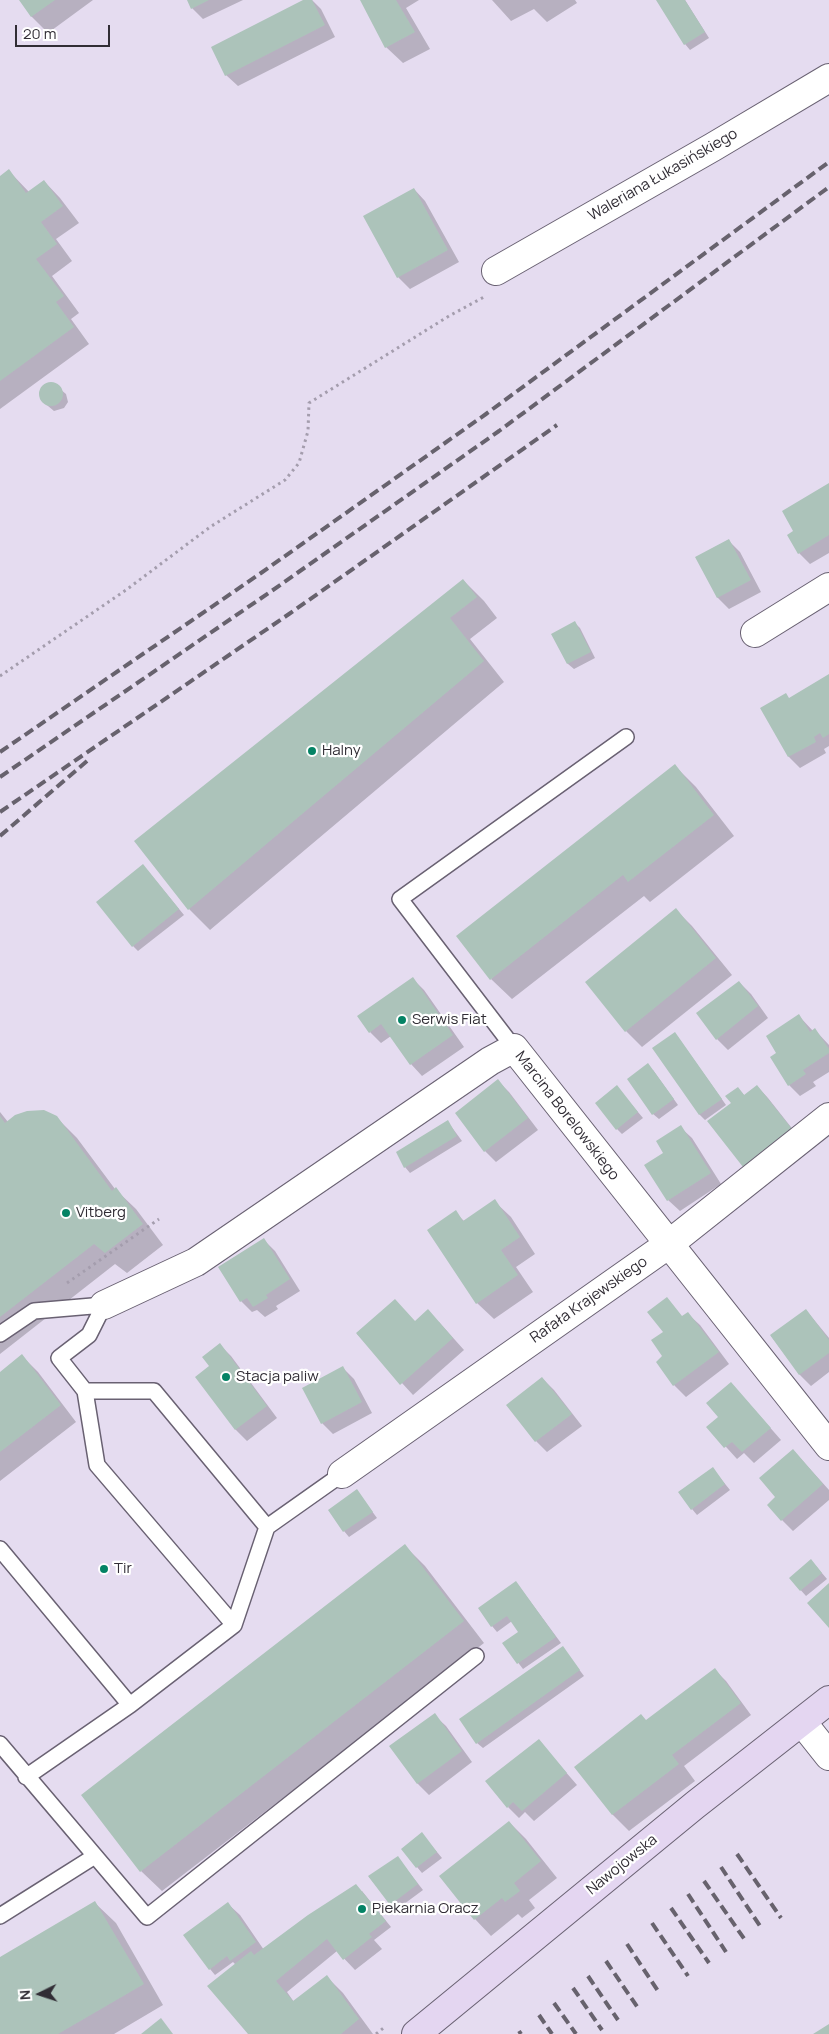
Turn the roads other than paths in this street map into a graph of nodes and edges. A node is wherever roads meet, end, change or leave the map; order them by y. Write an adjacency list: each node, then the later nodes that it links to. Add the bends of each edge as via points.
1 (829, 78): 2 (street, Waleriana Łukasińskiego)
2 (496, 271)
3 (829, 587): 4 (street)
4 (755, 633)
5 (626, 737): 6 (lane, via 400,899)
6 (514, 1048): 8 (street, Marcina Borelowskiego); 9 (street, Marcina Borelowskiego, via 490,1061 196,1262)
7 (829, 1117): 8 (street, Rafała Krajewskiego)
8 (669, 1244): 12 (street, Marcina Borelowskiego); 13 (street, Rafała Krajewskiego)
9 (104, 1304): 10 (lane, via 34,1312); 11 (lane, via 89,1335 59,1358)
10 (0, 1334)
11 (85, 1391): 14 (lane, via 154,1391); 16 (lane, via 97,1465)
12 (829, 1446)
13 (342, 1474): 14 (lane)
14 (267, 1527): 16 (lane)
15 (0, 1549): 19 (lane)
16 (234, 1625): 19 (lane)
17 (476, 1656): 24 (lane, via 147,1917)
18 (829, 1700): 20 (street, Nawojowska)
19 (130, 1705): 23 (lane)
20 (802, 1722): 22 (street); 26 (street, Nawojowska)
21 (0, 1744): 23 (lane)
22 (829, 1756)
23 (26, 1776): 24 (lane)
24 (95, 1856): 25 (lane)
25 (0, 1916)
26 (416, 2034)

